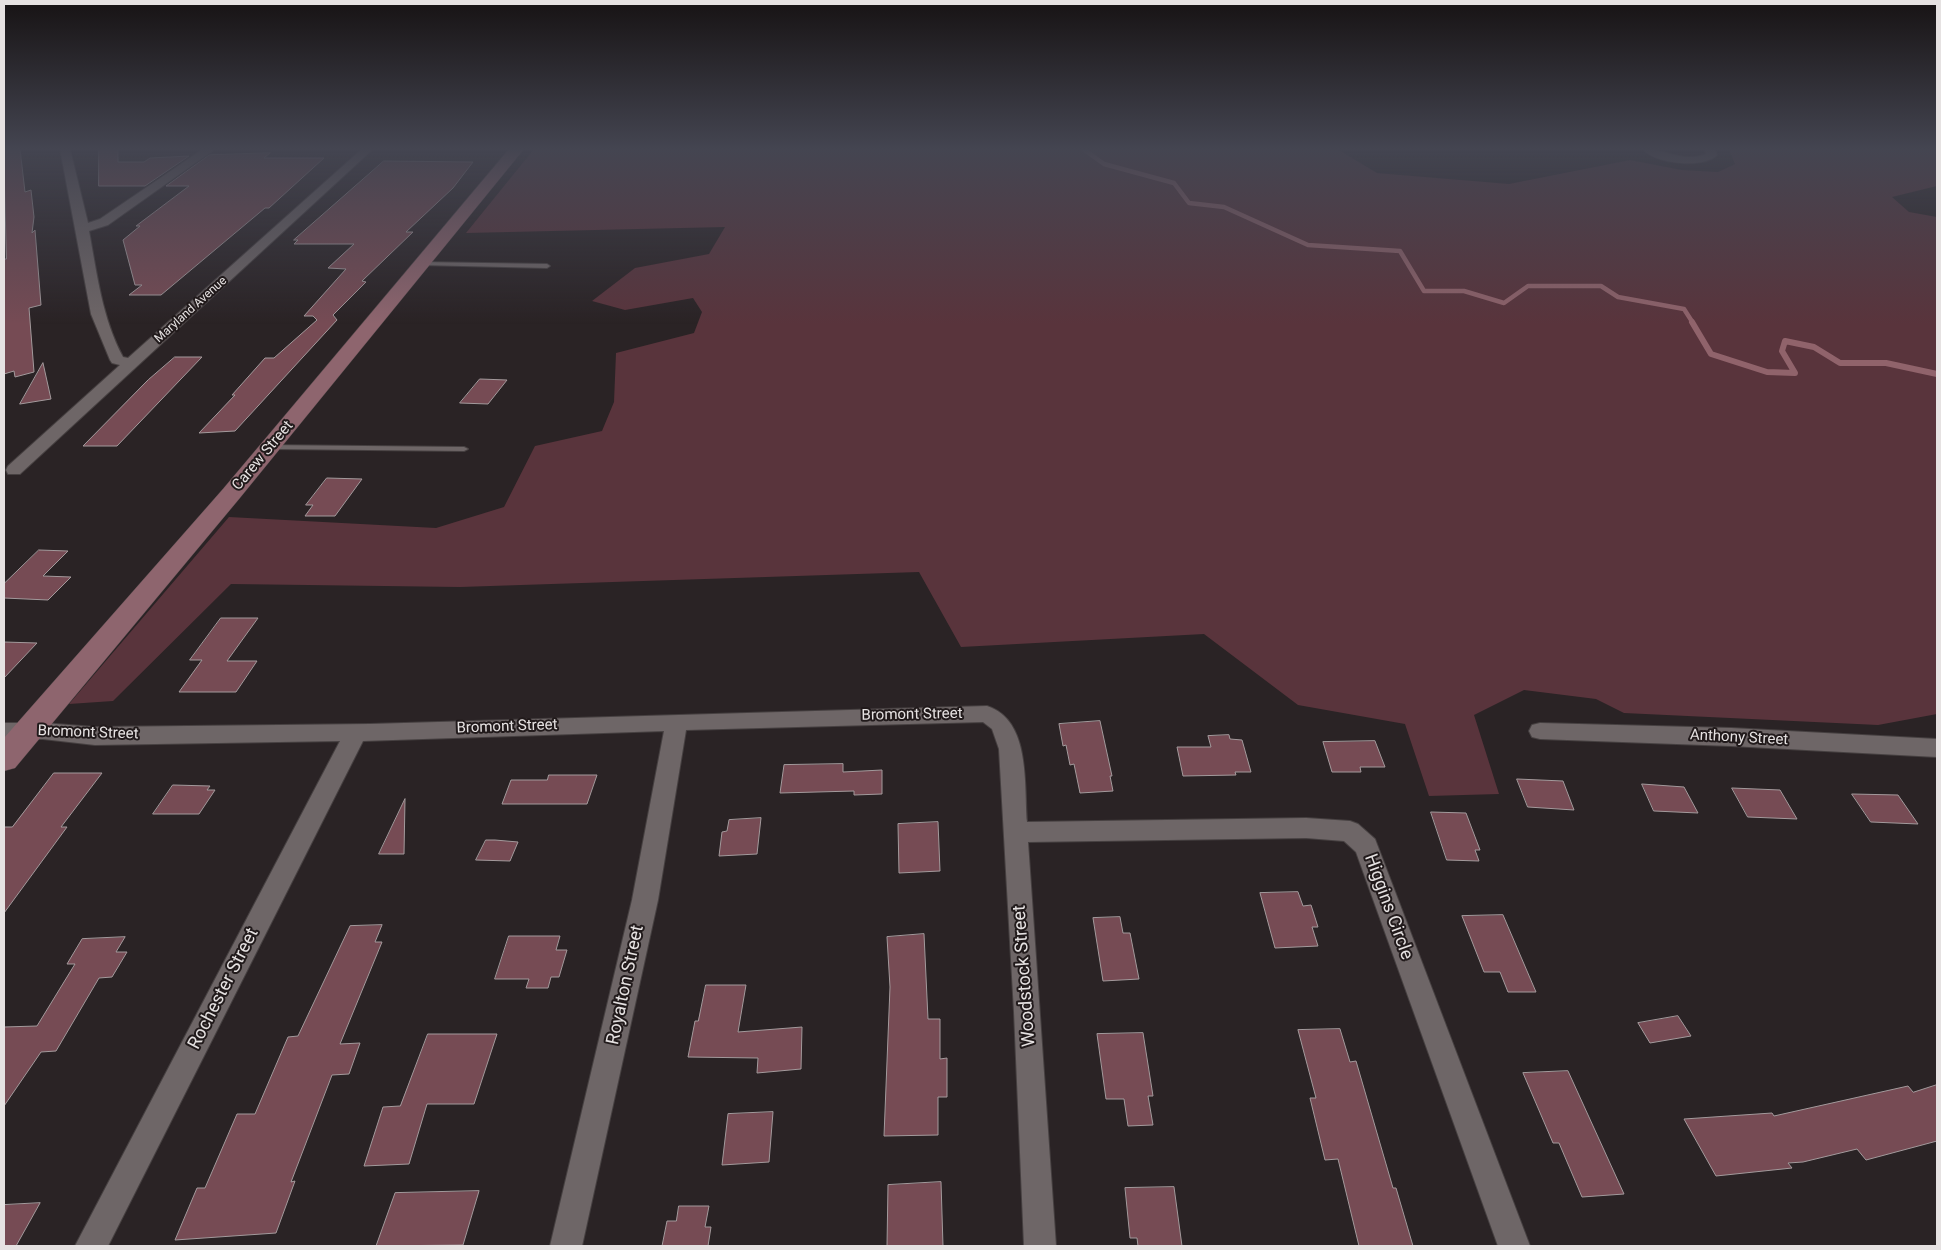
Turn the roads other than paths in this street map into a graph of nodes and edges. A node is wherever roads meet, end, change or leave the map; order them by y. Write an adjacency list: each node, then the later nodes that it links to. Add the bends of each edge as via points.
1 (78, 207): 5 (street)
2 (125, 207): 5 (street, via 104,222)
3 (304, 207): 8 (street, Maryland Avenue)
4 (469, 207): 6 (street, Carew Street)
5 (83, 229): 8 (street, via 92,284 109,347 117,360)
6 (422, 264): 7 (lane); 9 (street, Carew Street)
7 (547, 266)
8 (132, 364): 11 (street, Maryland Avenue)
9 (270, 447): 10 (lane); 16 (street, Carew Street)
10 (464, 449)
11 (14, 470)
12 (987, 714): 13 (street, Bromont Street); 20 (street, Woodstock Street, via 1001,724 1010,749)
13 (676, 723): 17 (street, Bromont Street); 22 (street, Royalton Street, via 645,900)
14 (4, 731): 16 (street, Bromont Street)
15 (1540, 731): 18 (street, Anthony Street)
16 (28, 732): 17 (street, Bromont Street, via 95,736); 19 (street, Carew Street)
17 (356, 732): 21 (street, Rochester Street)
18 (1937, 748)
19 (4, 759)
20 (1015, 832): 23 (street, Woodstock Street); 24 (street, Higgins Circle, via 1297,828 1350,831 1366,846)
21 (91, 1246)
22 (566, 1246)
23 (1040, 1246)
24 (1514, 1246)

